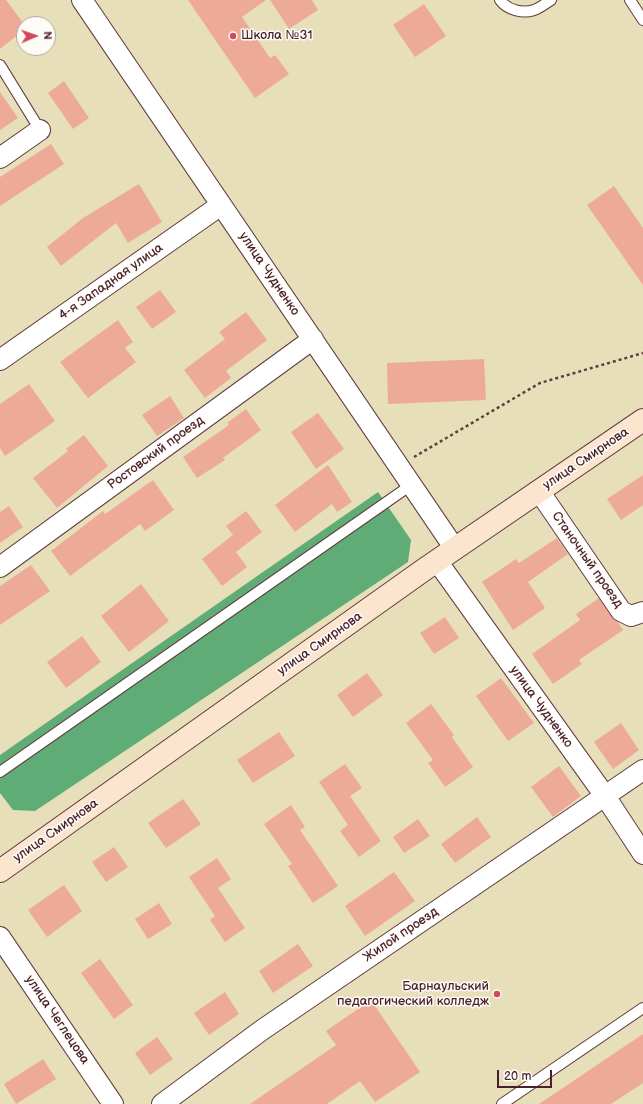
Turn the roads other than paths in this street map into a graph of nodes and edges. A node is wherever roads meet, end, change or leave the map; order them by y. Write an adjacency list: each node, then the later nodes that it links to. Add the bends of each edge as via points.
1 (82, 0): 9 (street, улица Чудненко)
2 (500, 0): 3 (lane, via 508,7 520,11 534,10)
3 (551, 0)
4 (630, 0): 5 (lane)
5 (643, 20)
6 (0, 65): 7 (lane)
7 (40, 130): 8 (street)
8 (0, 158)
9 (221, 205): 10 (street, улица Чудненко); 11 (street, 4-я Западная улица)
10 (313, 339): 13 (street, улица Чудненко); 16 (street, Ростовский проезд)
11 (0, 360)
12 (643, 420): 14 (street, улица Смирнова)
13 (411, 485): 15 (street, улица Чудненко); 19 (lane)
14 (539, 491): 15 (street, улица Смирнова); 17 (street, Станочный проезд, via 621,611 631,616)
15 (446, 555): 20 (street, улица Чудненко); 22 (street, улица Смирнова)
16 (0, 567)
17 (643, 612)
18 (643, 770): 20 (street, Жилой проезд)
19 (0, 772)
20 (605, 796): 21 (street, улица Чудненко); 26 (street, Жилой проезд, via 262,1030)
21 (643, 854)
22 (0, 871)
23 (0, 937): 25 (street, улица Чеглецова)
24 (643, 1008): 27 (lane)
25 (113, 1104)
26 (162, 1104)
27 (502, 1104)

